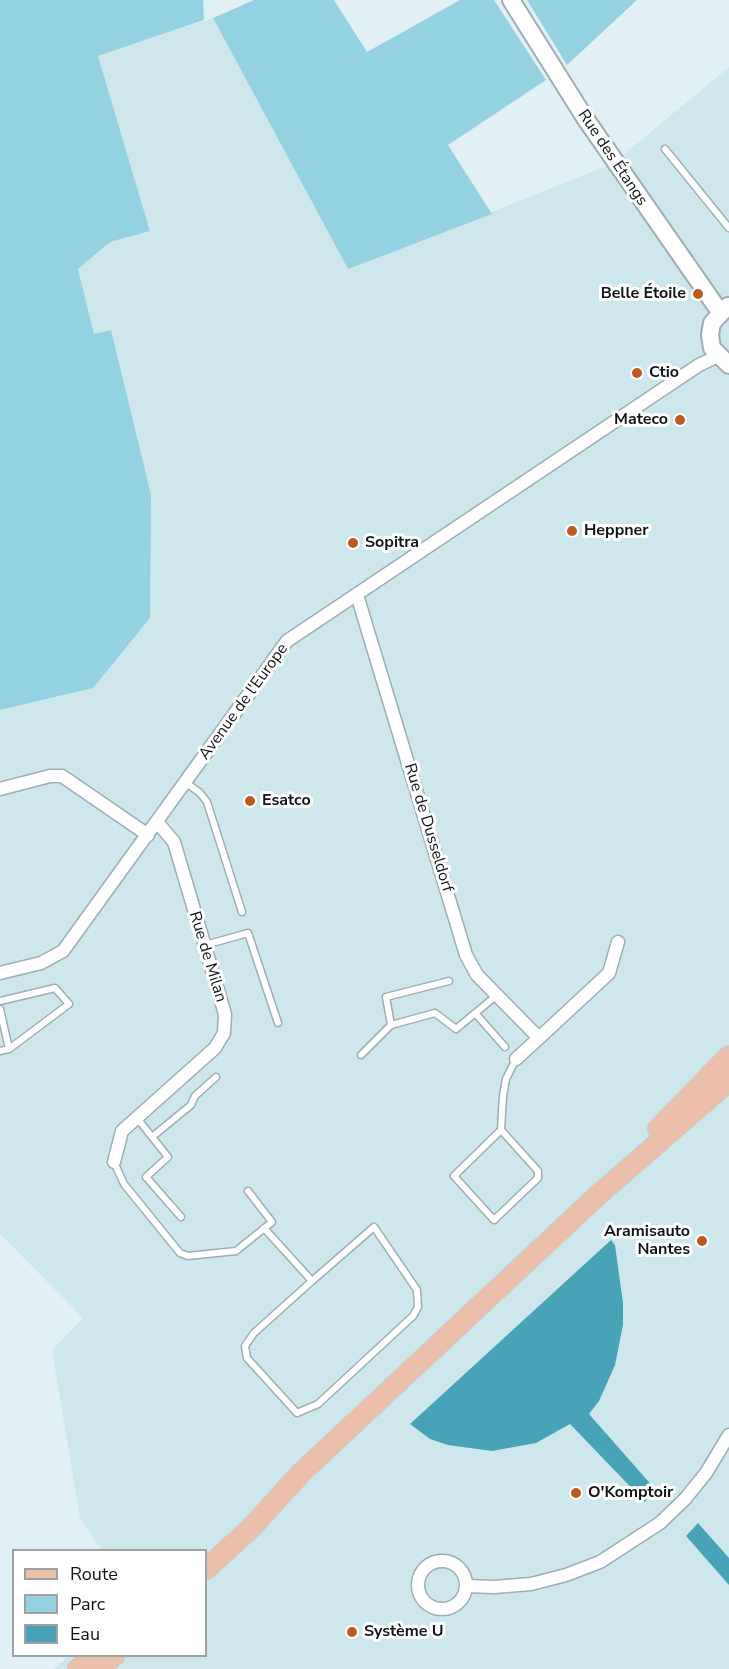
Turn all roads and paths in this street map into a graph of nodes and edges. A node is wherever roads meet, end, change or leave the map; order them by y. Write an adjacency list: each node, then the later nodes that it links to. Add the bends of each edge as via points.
1 (511, 0): 4 (main road, Rue des Étangs, via 585,118)
2 (665, 149): 3 (lane)
3 (729, 228)
4 (725, 309): 5 (main road, via 712,323 710,335 712,348)
5 (723, 360): 6 (street, Avenue de l'Europe, via 699,365)
6 (357, 595): 7 (street, Avenue de l'Europe, via 287,641); 16 (street, Rue de Dusseldorf, via 466,955 477,975)
7 (185, 782): 9 (street, Avenue de l'Europe); 11 (lane, via 207,802)
8 (0, 789): 10 (street, via 62,776)
9 (157, 822): 10 (street, Avenue de l'Europe); 13 (street, Rue de Milan, via 174,842)
10 (148, 836): 14 (street, Avenue de l'Europe, via 63,951 42,963)
11 (242, 912)
12 (618, 942): 22 (street, via 609,973)
13 (204, 945): 20 (lane, via 248,933); 31 (street, Rue de Milan, via 225,1014 224,1033 215,1048)
14 (0, 973)
15 (449, 981): 21 (lane, via 386,998)
16 (496, 995): 19 (lane); 22 (street, Rue de Dusseldorf)
17 (0, 1001): 24 (lane, via 55,988 69,1004)
18 (0, 1009): 24 (lane)
19 (475, 1013): 21 (lane, via 456,1029 435,1013); 23 (lane)
20 (278, 1023)
21 (392, 1025): 26 (lane)
22 (539, 1038): 28 (street)
23 (505, 1047)
24 (9, 1049): 25 (lane)
25 (0, 1051)
26 (361, 1055)
27 (729, 1056): 36 (main road)
28 (516, 1059): 32 (lane, via 506,1079)
29 (216, 1077): 33 (lane, via 195,1096 191,1105)
30 (729, 1081): 36 (main road)
31 (137, 1118): 33 (lane); 34 (street, Rue de Milan, via 122,1131)
32 (501, 1130): 32 (lane, via 538,1171 538,1178 494,1220 453,1176)
33 (152, 1137): 37 (lane, via 168,1157 146,1177)
34 (114, 1162): 38 (lane, via 124,1184 180,1253 188,1256 236,1251)
35 (248, 1191): 38 (lane, via 272,1222)
36 (597, 1196): 41 (main road)
37 (181, 1217)
38 (264, 1228): 39 (lane)
39 (312, 1281): 39 (lane, via 267,1320 245,1346 247,1358 297,1413 318,1404 418,1307 417,1290 375,1227)
40 (729, 1435): 44 (street, via 685,1499 660,1523 600,1563 531,1584)
41 (301, 1473): 42 (main road); 43 (main road)
42 (207, 1551)
43 (207, 1568)
44 (466, 1586)
45 (92, 1657): 47 (main road)
46 (113, 1657): 48 (main road)
47 (78, 1669)
48 (100, 1669)

